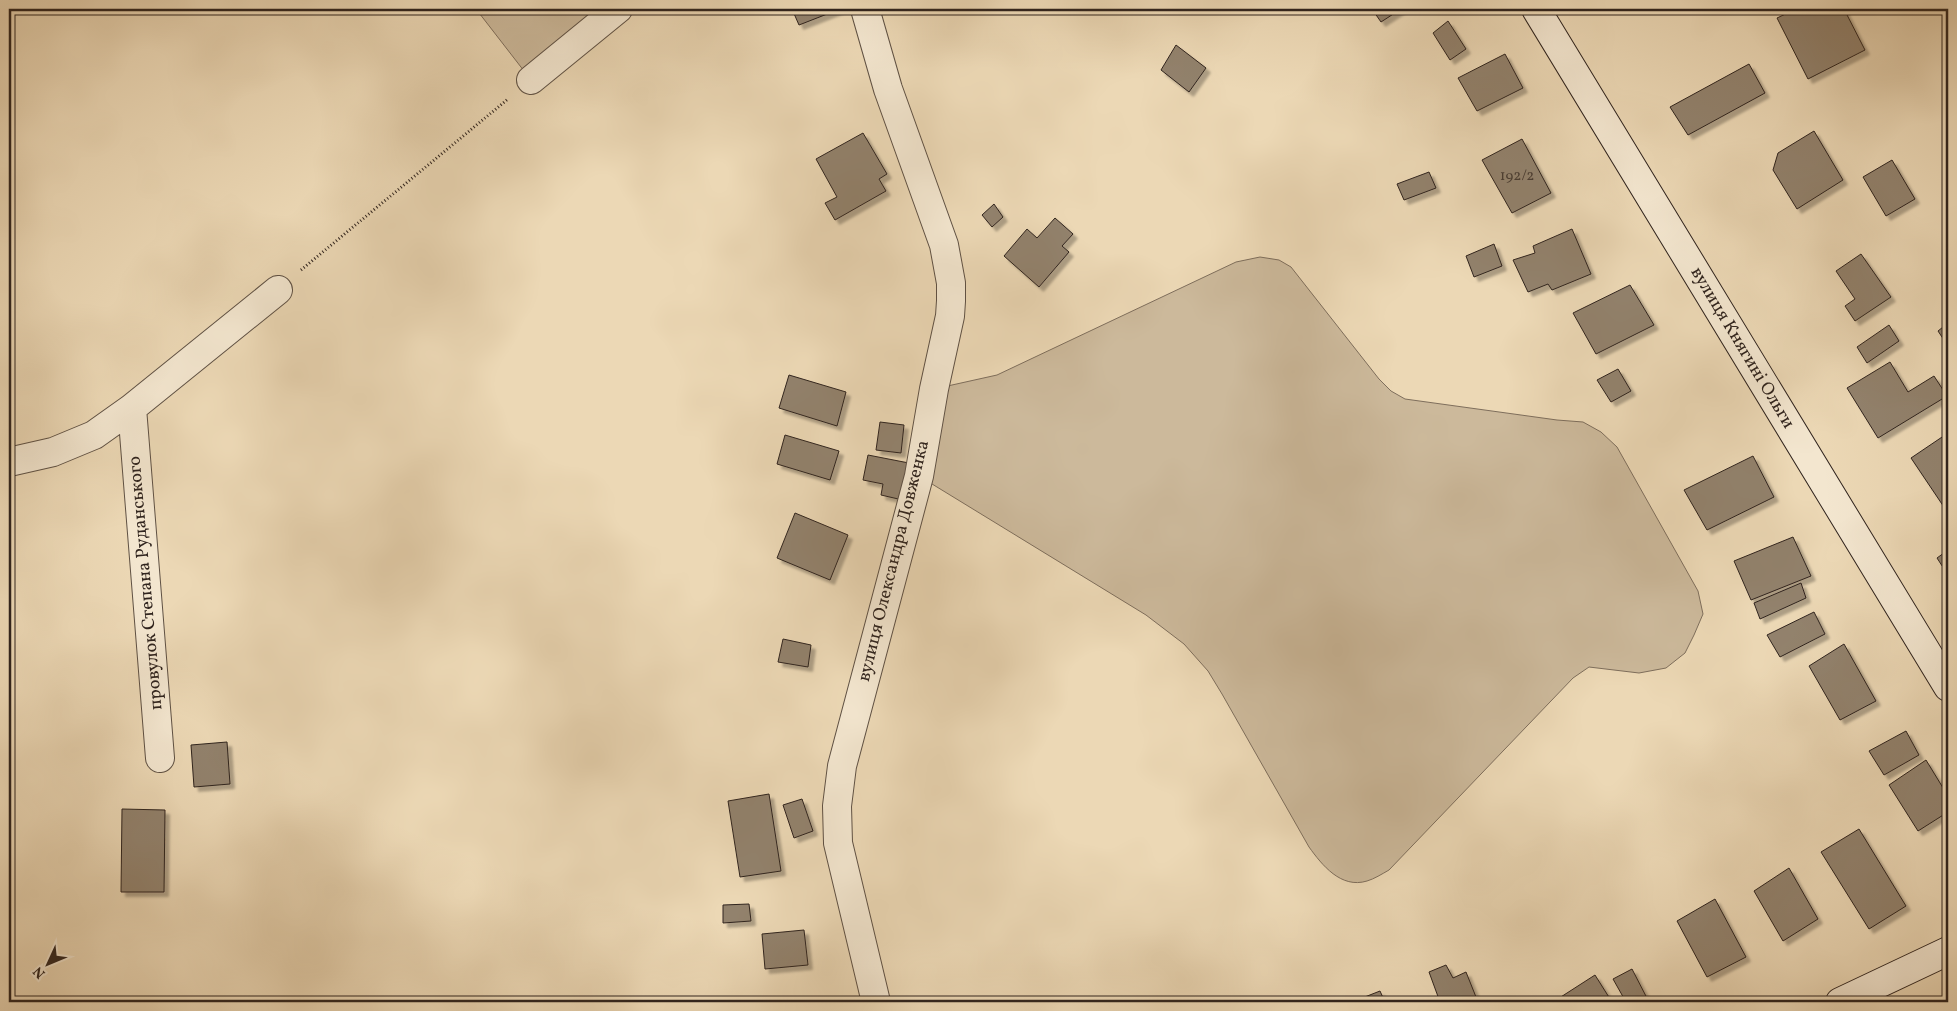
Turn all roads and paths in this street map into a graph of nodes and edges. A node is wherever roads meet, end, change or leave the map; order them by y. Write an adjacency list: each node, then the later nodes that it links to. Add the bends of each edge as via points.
1 (618, 9): 4 (street)
2 (865, 9): 11 (street, вулиця Олександра Довженка, via 888,89 944,245 951,284 950,316 919,476 842,766 836,806 838,843)
3 (1536, 9): 8 (street, вулиця Княгині Ольги)
4 (531, 80): 5 (path)
5 (278, 290): 6 (street)
6 (132, 408): 7 (street, via 94,435 75,444); 9 (street, провулок Степана Руданського)
7 (9, 462)
8 (1948, 687)
9 (160, 758)
10 (1948, 951): 12 (street)
11 (876, 1002)
12 (1840, 1002)

